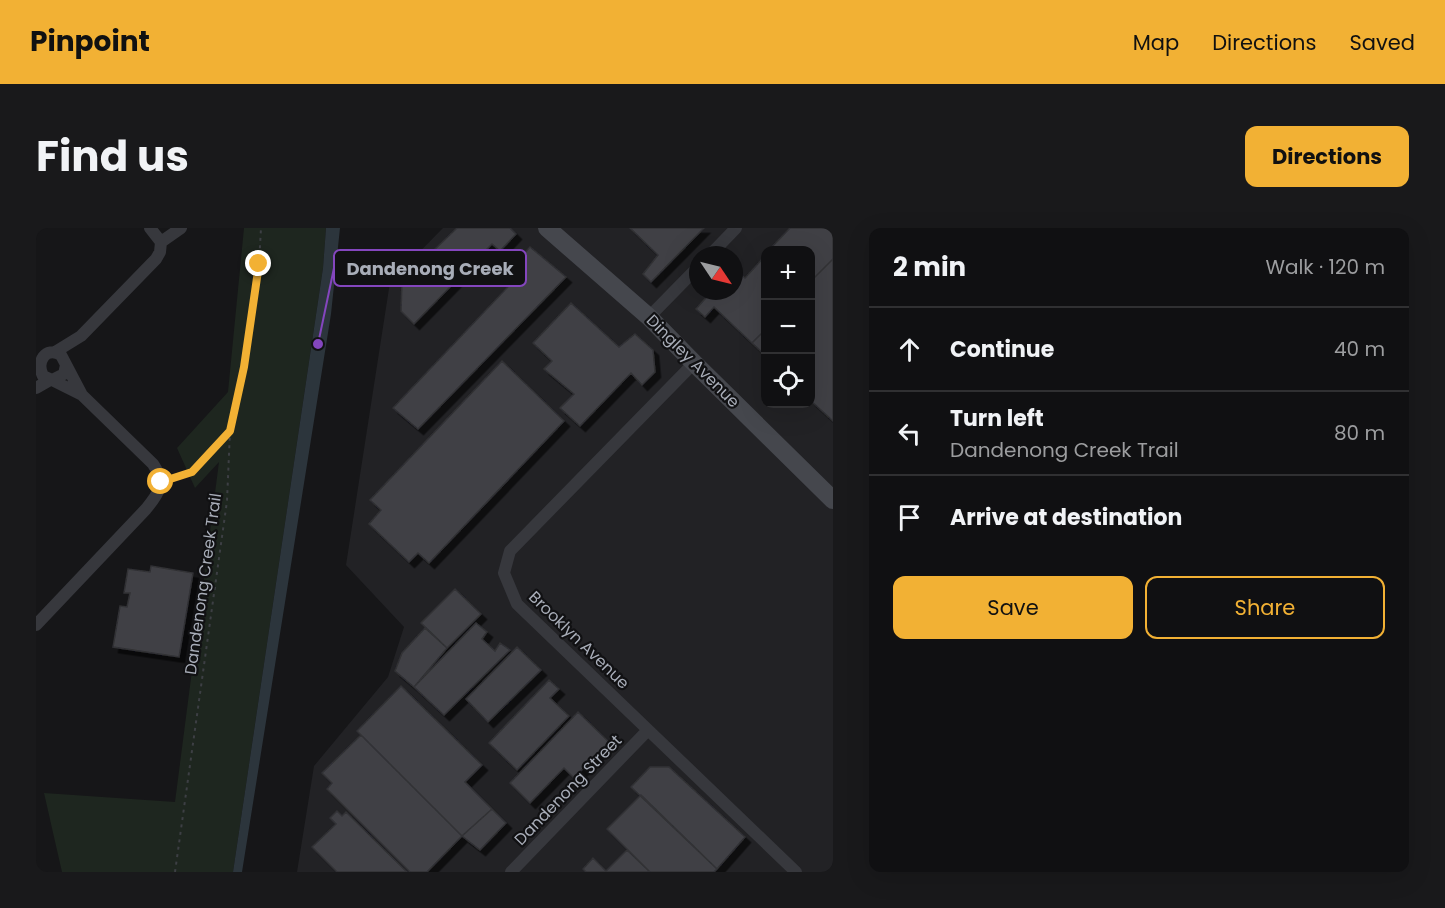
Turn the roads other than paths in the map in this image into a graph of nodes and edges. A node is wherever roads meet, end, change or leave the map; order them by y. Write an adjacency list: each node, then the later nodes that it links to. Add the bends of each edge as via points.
1 (150, 228): 5 (street)
2 (181, 228): 5 (street)
3 (547, 228): 8 (street, Dingley Avenue)
4 (736, 228): 6 (street)
5 (160, 242): 9 (street, via 156,259)
6 (719, 246)
7 (689, 276): 8 (street)
8 (650, 317): 12 (street, Dingley Avenue)
9 (81, 336): 11 (street); 13 (street)
10 (36, 344): 11 (street)
11 (54, 352): 13 (street, via 62,355); 14 (street, via 42,357)
12 (694, 363): 18 (street, Dingley Avenue); 20 (street, Brooklyn Avenue, via 510,551 504,573 517,604)
13 (66, 364): 15 (street, via 63,374); 17 (street)
14 (37, 368): 15 (street)
15 (51, 380): 16 (street); 17 (street)
16 (36, 388)
17 (82, 395): 19 (street, via 153,464 161,482 147,509)
18 (833, 500)
19 (36, 625)
20 (648, 730): 21 (street, Dandenong Street); 22 (street, Brooklyn Avenue)
21 (512, 872)
22 (796, 872)

